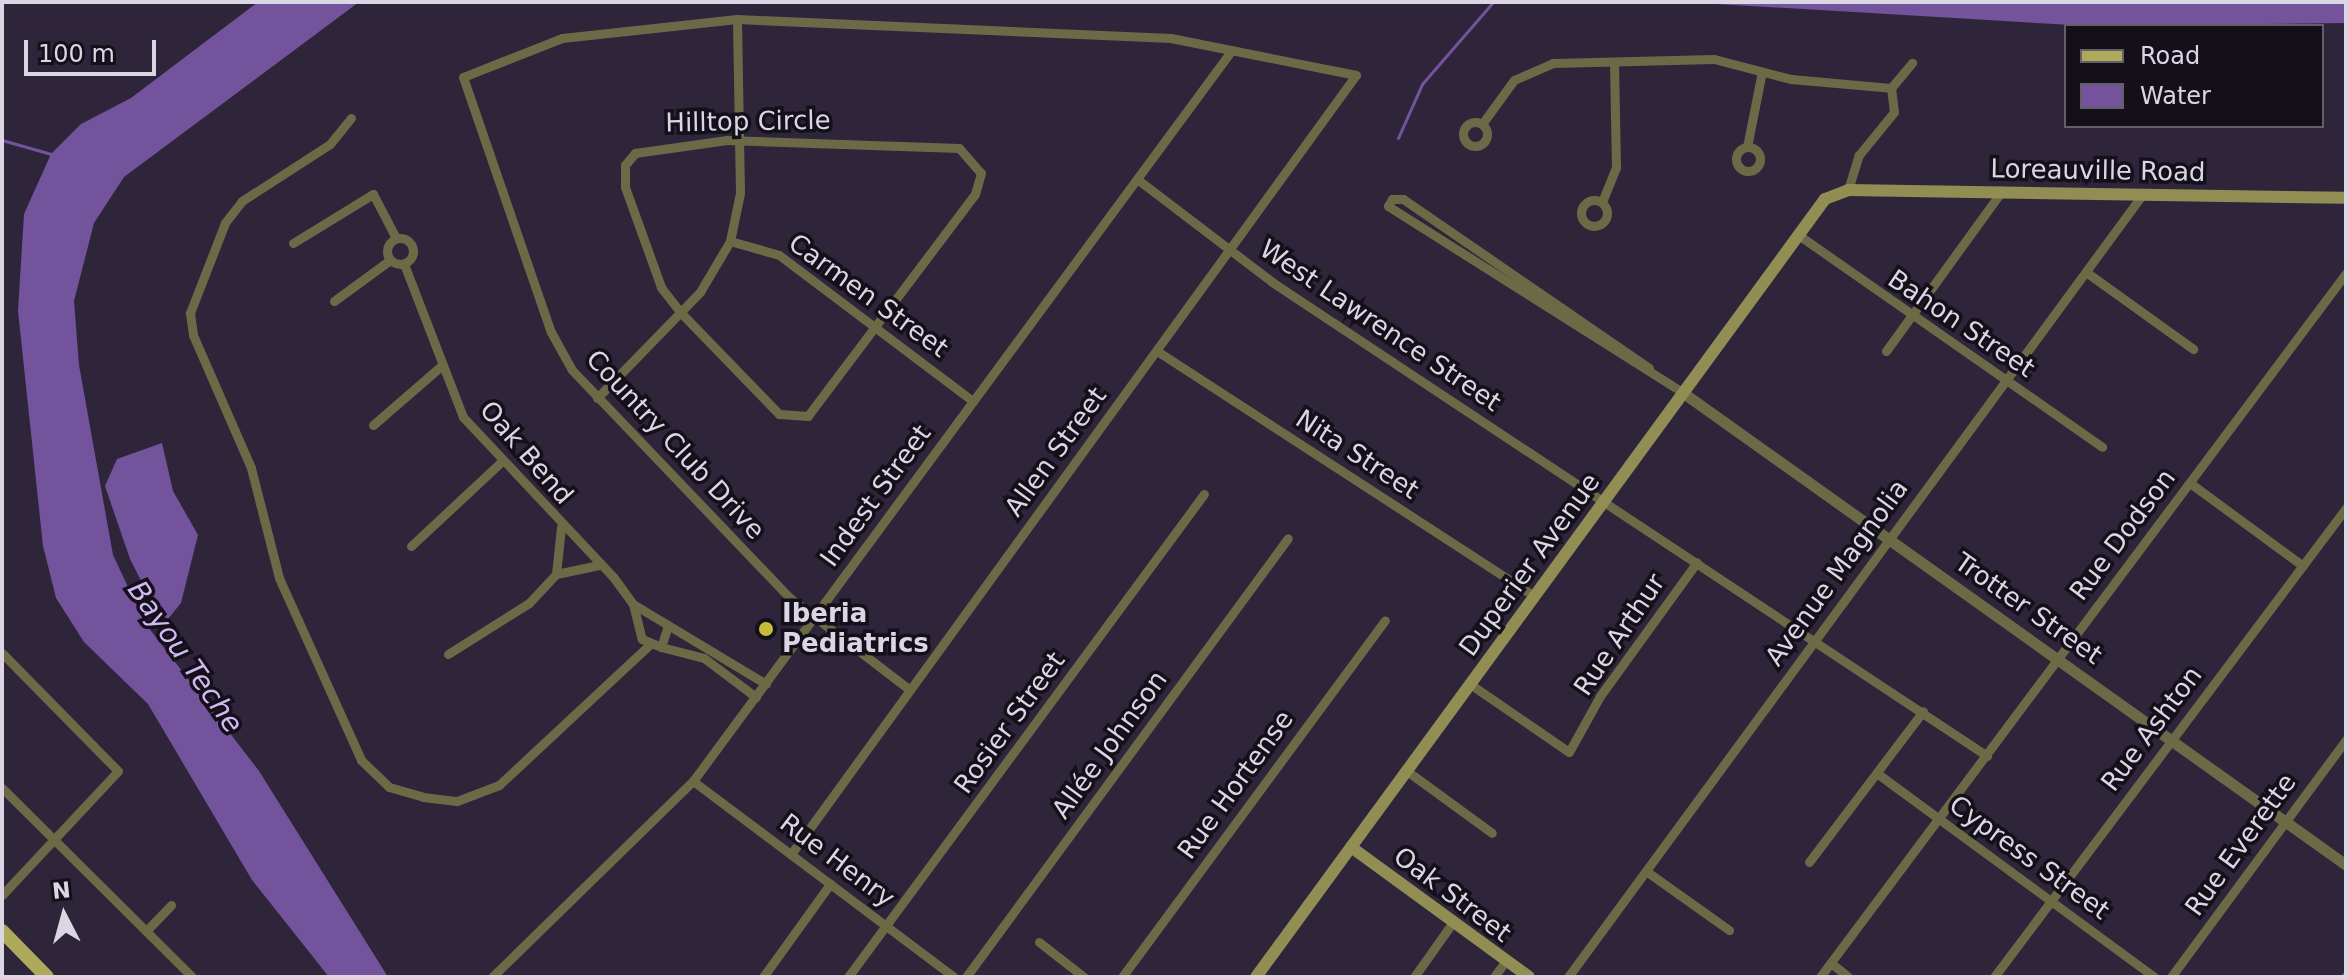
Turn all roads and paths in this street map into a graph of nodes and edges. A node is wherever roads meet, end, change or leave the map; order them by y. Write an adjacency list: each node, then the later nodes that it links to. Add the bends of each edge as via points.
1 (737, 19): 2 (street, via 1171,38); 9 (street); 37 (street, Country Club Drive, via 562,38 463,77 551,332)
2 (1232, 50): 11 (street, Indest Street); 22 (street, Allen Street, via 1356,75)
3 (1614, 63): 5 (street, via 1714,59); 8 (street, via 1532,69 1499,95); 16 (street, via 1616,167)
4 (1912, 63): 6 (street)
5 (1762, 71): 6 (street); 10 (street)
6 (1891, 88): 12 (street, via 1894,112 1859,155)
7 (351, 118): 60 (street, via 321,151 242,201 225,223 190,313 193,335 247,456 279,578 361,760 389,787 423,797 457,801 499,785)
8 (1482, 124)
9 (739, 140): 20 (street); 28 (street, Hilltop Circle, via 649,146 625,165 625,187 661,287); 30 (street, Hilltop Circle, via 959,148 976,162 975,194)
10 (1747, 147)
11 (1137, 179): 22 (street, West Lawrence Street); 38 (street, Indest Street)
12 (1848, 190): 13 (main road, Loreauville Road); 18 (main road, Duperier Avenue, via 1825,199)
13 (2002, 191): 14 (main road, Loreauville Road); 29 (street)
14 (2142, 195): 15 (main road, Loreauville Road); 25 (street, Avenue Magnolia)
15 (2346, 198)
16 (1602, 202)
17 (1438, 230): 17 (street, via 1403,199 1388,206); 36 (street)
18 (1797, 234): 29 (street, Bahon Street); 36 (main road, Duperier Avenue)
19 (396, 238): 21 (street, via 373,194); 23 (street, via 388,245); 24 (street, Oak Bend, via 413,247)
20 (730, 241): 28 (street); 30 (street, Carmen Street, via 779,255)
21 (293, 243)
22 (1229, 250): 32 (street, Allen Street); 44 (street, West Lawrence Street)
23 (390, 260): 24 (street); 27 (street)
24 (404, 264): 34 (street, Oak Bend)
25 (2086, 272): 31 (street); 35 (street, Avenue Magnolia)
26 (2346, 273): 42 (street, Rue Dodson)
27 (334, 301)
28 (681, 313): 30 (street, Hilltop Circle, via 779,414 798,419 816,411); 37 (street)
29 (1911, 318): 33 (street); 35 (street, Bahon Street)
30 (877, 327): 38 (street, Carmen Street)
31 (2193, 349)
32 (1157, 351): 54 (street, Nita Street); 67 (street, Allen Street)
33 (1886, 351)
34 (440, 367): 39 (street); 41 (street, Oak Bend, via 463,417)
35 (2005, 382): 40 (street, Bahon Street); 48 (street, Avenue Magnolia)
36 (1682, 392): 44 (main road, Duperier Avenue); 48 (street, Trotter Street)
37 (597, 398): 56 (street, Country Club Drive)
38 (973, 401): 56 (street, Indest Street)
39 (373, 425)
40 (2102, 447)
41 (500, 463): 46 (street, Oak Bend); 49 (street)
42 (2190, 483): 52 (street); 64 (street, Rue Dodson)
43 (1204, 494): 91 (street, Rosier Street)
44 (1605, 500): 50 (street, West Lawrence Street); 54 (main road, Duperier Avenue)
45 (2346, 508): 52 (street, Rue Ashton)
46 (561, 527): 51 (street, Oak Bend); 53 (street)
47 (1288, 538): 104 (street, Allée Johnson)
48 (1890, 539): 59 (street, Avenue Magnolia); 64 (street, Trotter Street)
49 (411, 546)
50 (1697, 562): 59 (street, West Lawrence Street); 66 (street, Rue Arthur, via 1600,696 1569,752)
51 (599, 565): 53 (street); 55 (street, Oak Bend)
52 (2303, 566): 70 (street, Rue Ashton)
53 (556, 574): 63 (street, via 529,603)
54 (1534, 596): 66 (main road, Duperier Avenue)
55 (633, 604): 58 (street, Oak Bend); 60 (street, Oak Bend)
56 (815, 619): 65 (street, Indest Street); 67 (street, Country Club Drive)
57 (1385, 620): 106 (street, Rue Hortense)
58 (667, 629): 61 (street); 65 (street, Oak Bend, via 706,643)
59 (1816, 639): 69 (street, West Lawrence Street); 85 (street, Avenue Magnolia)
60 (649, 645): 61 (street)
61 (661, 647): 68 (street, via 704,658)
62 (2, 653): 80 (street, via 116,766 117,776)
63 (448, 654)
64 (2060, 656): 70 (street, Trotter Street); 72 (street, Rue Dodson)
65 (766, 684): 68 (street, Indest Street)
66 (1470, 684): 73 (main road, Duperier Avenue)
67 (910, 690): 82 (street, Allen Street)
68 (756, 697): 75 (street, Indest Street)
69 (1923, 711): 72 (street, West Lawrence Street); 74 (street)
70 (2173, 739): 78 (street, Trotter Street); 88 (street, Rue Ashton)
71 (2346, 740): 78 (street, Rue Everette)
72 (1987, 756): 77 (street, Rue Dodson)
73 (1407, 771): 79 (street); 81 (main road, Duperier Avenue)
74 (1878, 774): 77 (street, Cypress Street); 83 (street)
75 (693, 781): 82 (street, Rue Henry); 100 (street, Indest Street)
76 (2, 788): 80 (street)
77 (1940, 820): 88 (street, Cypress Street); 97 (street, Rue Dodson)
78 (2286, 820): 84 (street, Trotter Street); 116 (street, Rue Everette)
79 (1492, 833)
80 (55, 840): 87 (street); 94 (street)
81 (1351, 847): 90 (main road, Oak Street); 107 (main road, Duperier Avenue)
82 (791, 854): 86 (street, Rue Henry)
83 (1809, 862)
84 (2346, 865)
85 (1646, 871): 92 (street); 111 (street, Avenue Magnolia)
86 (830, 884): 91 (street, Rue Henry); 101 (street)
87 (2, 895)
88 (2050, 900): 114 (street, Rue Ashton); 115 (street, Cypress Street)
89 (171, 905): 94 (street)
90 (1453, 922): 96 (main road, Oak Street); 108 (street)
91 (887, 927): 102 (street, Rosier Street); 103 (street, Rue Henry)
92 (1729, 930)
93 (2, 931): 98 (main road)
94 (146, 931): 99 (street)
95 (1039, 942): 105 (street)
96 (1505, 962): 109 (street); 110 (main road, Oak Street)
97 (1831, 963): 112 (street, Rue Dodson); 113 (street)
98 (47, 977)
99 (192, 977)
100 (492, 977)
101 (763, 977)
102 (848, 977)
103 (954, 977)
104 (966, 977)
105 (1084, 977)
106 (1122, 977)
107 (1256, 977)
108 (1414, 977)
109 (1494, 977)
110 (1529, 977)
111 (1568, 977)
112 (1820, 977)
113 (1848, 977)
114 (1994, 977)
115 (2154, 977)
116 (2171, 977)

